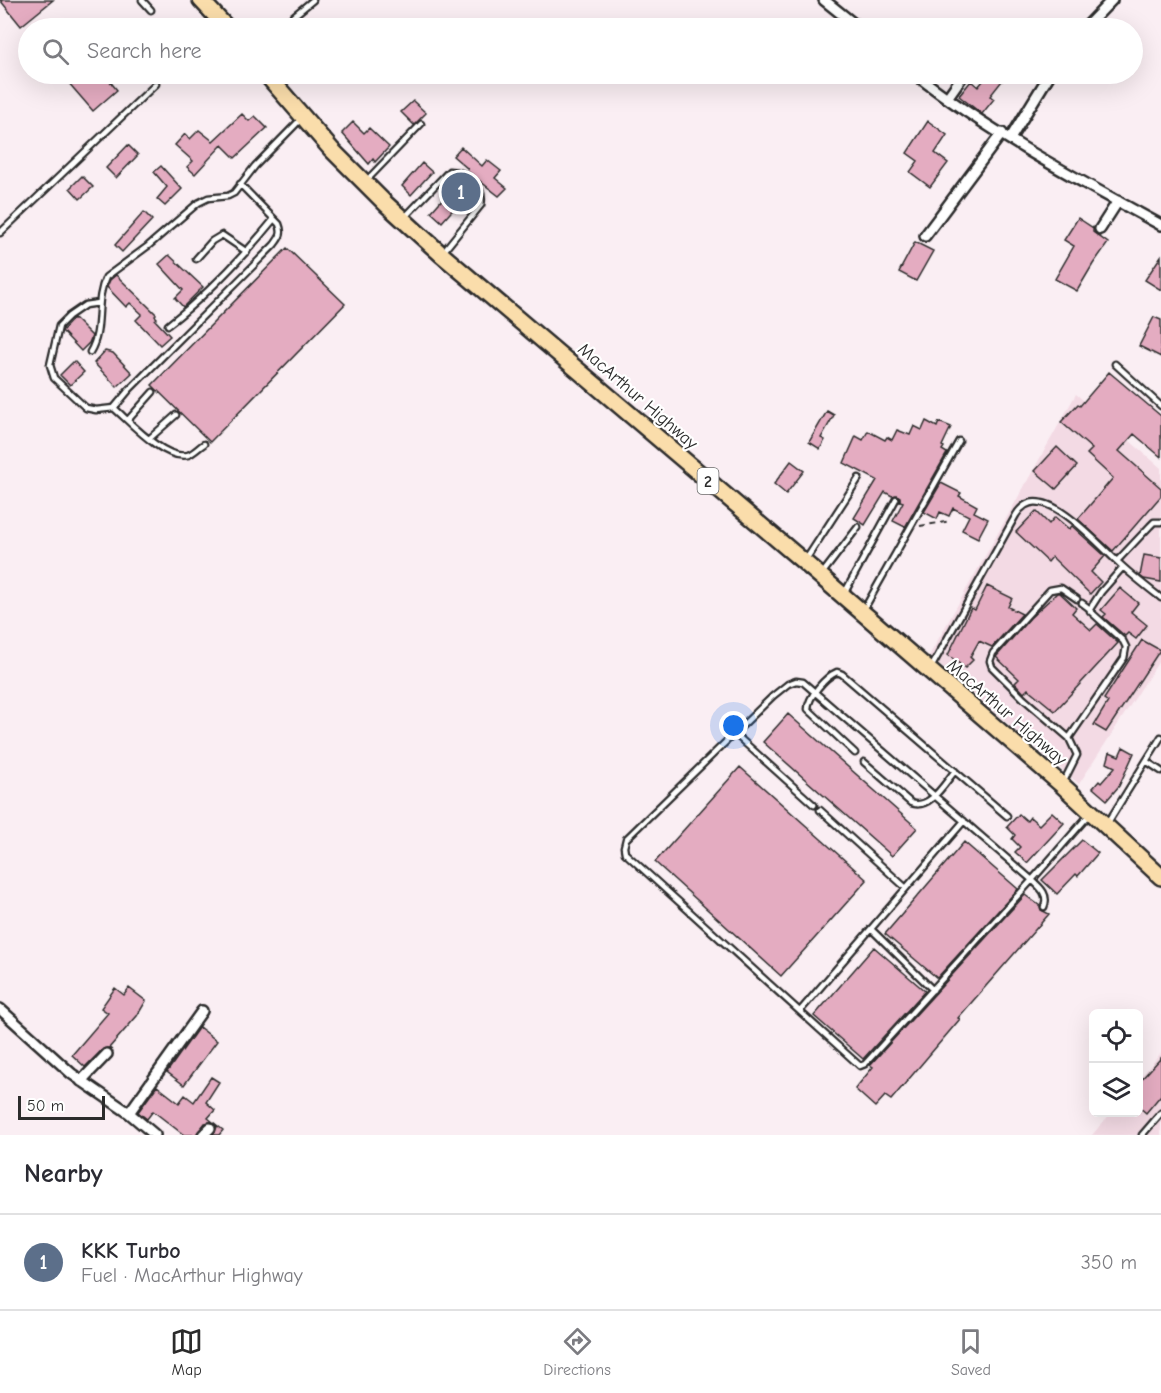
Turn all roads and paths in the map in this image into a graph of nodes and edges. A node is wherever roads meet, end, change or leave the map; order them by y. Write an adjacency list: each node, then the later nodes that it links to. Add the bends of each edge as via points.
1 (142, 0): 6 (lane)
2 (201, 0): 7 (highway)
3 (313, 0): 8 (lane)
4 (824, 0): 9 (street)
5 (1112, 0): 10 (street)
6 (151, 10)
7 (218, 18)
8 (291, 18)
9 (847, 18)
10 (1095, 18)
11 (156, 84): 27 (lane)
12 (275, 84): 17 (highway, MacArthur Highway / 2)
13 (928, 84): 16 (street)
14 (957, 84): 16 (street)
15 (1043, 84): 19 (street)
16 (947, 98): 19 (street)
17 (303, 117): 20 (highway, MacArthur Highway / 2); 21 (lane)
18 (421, 124): 20 (lane)
19 (1006, 136): 22 (street); 28 (street)
20 (364, 183): 24 (highway, MacArthur Highway / 2)
21 (240, 184): 23 (lane); 32 (lane, via 228,196 198,203 106,277)
22 (1118, 201): 25 (street); 26 (street)
23 (274, 219): 29 (lane); 38 (lane, via 282,231 274,245)
24 (402, 219): 30 (highway, MacArthur Highway / 2); 30 (lane, via 449,171 469,176 479,187 480,205)
25 (1161, 225)
26 (1100, 229)
27 (0, 233)
28 (925, 236)
29 (247, 252): 31 (lane, via 222,235); 33 (lane)
30 (441, 255): 51 (highway, MacArthur Highway / 2)
31 (196, 259)
32 (99, 303): 34 (lane, via 98,334); 38 (lane, via 85,305 59,326 50,365 54,378 86,408)
33 (168, 325)
34 (90, 352)
35 (1115, 364): 37 (lane)
36 (153, 392): 40 (lane)
37 (1161, 406)
38 (114, 408): 40 (lane)
39 (176, 416): 41 (lane)
40 (128, 420): 41 (lane)
41 (149, 439): 43 (lane, via 166,451 181,455)
42 (959, 441): 49 (lane)
43 (204, 444)
44 (859, 478): 51 (lane)
45 (896, 499): 54 (lane)
46 (951, 521): 49 (path)
47 (1161, 522): 50 (lane, via 1149,526)
48 (858, 527): 53 (lane)
49 (908, 530): 57 (lane)
50 (1117, 561): 52 (lane); 58 (lane, via 1055,507 1034,502 1022,506)
51 (804, 562): 53 (highway, MacArthur Highway / 2)
52 (1123, 567): 55 (lane); 56 (lane)
53 (820, 576): 54 (highway, MacArthur Highway / 2)
54 (843, 596): 57 (highway, MacArthur Highway / 2)
55 (1161, 598)
56 (1090, 609): 62 (lane, via 1126,647 1124,658); 62 (lane, via 1061,588 1050,590 990,661 1024,699)
57 (862, 613): 58 (highway, MacArthur Highway / 2)
58 (929, 670): 68 (highway, MacArthur Highway / 2)
59 (815, 693): 60 (lane, via 800,681 788,684); 63 (lane, via 808,701 808,709); 66 (lane, via 833,674 842,674); 69 (lane)
60 (735, 734): 70 (lane); 84 (lane, via 626,839 625,853)
61 (1161, 737): 64 (lane)
62 (1069, 738): 68 (lane, via 1077,755)
63 (855, 753)
64 (1146, 761): 67 (lane); 75 (lane)
65 (864, 762): 69 (lane, via 911,803 924,805)
66 (955, 771): 69 (lane); 73 (lane)
67 (1161, 771)
68 (1062, 785): 72 (highway, MacArthur Highway / 2)
69 (934, 797): 74 (lane)
70 (814, 805)
71 (820, 810): 78 (lane)
72 (1090, 813): 75 (highway, MacArthur Highway / 2); 77 (lane)
73 (1007, 816)
74 (964, 822): 77 (lane); 78 (lane)
75 (1106, 826): 76 (highway, MacArthur Highway / 2)
76 (1161, 876)
77 (1032, 880): 79 (lane, via 1046,897); 81 (lane)
78 (906, 888): 80 (lane)
79 (1044, 907)
80 (871, 929): 81 (lane); 84 (lane)
81 (933, 990): 84 (lane, via 860,1066)
82 (0, 1009): 86 (street)
83 (202, 1011): 87 (street)
84 (800, 1011)
85 (107, 1054): 86 (street)
86 (81, 1081): 87 (street)
87 (129, 1113): 89 (street)
88 (1161, 1113): 90 (lane)
89 (155, 1135)
90 (1142, 1135)

